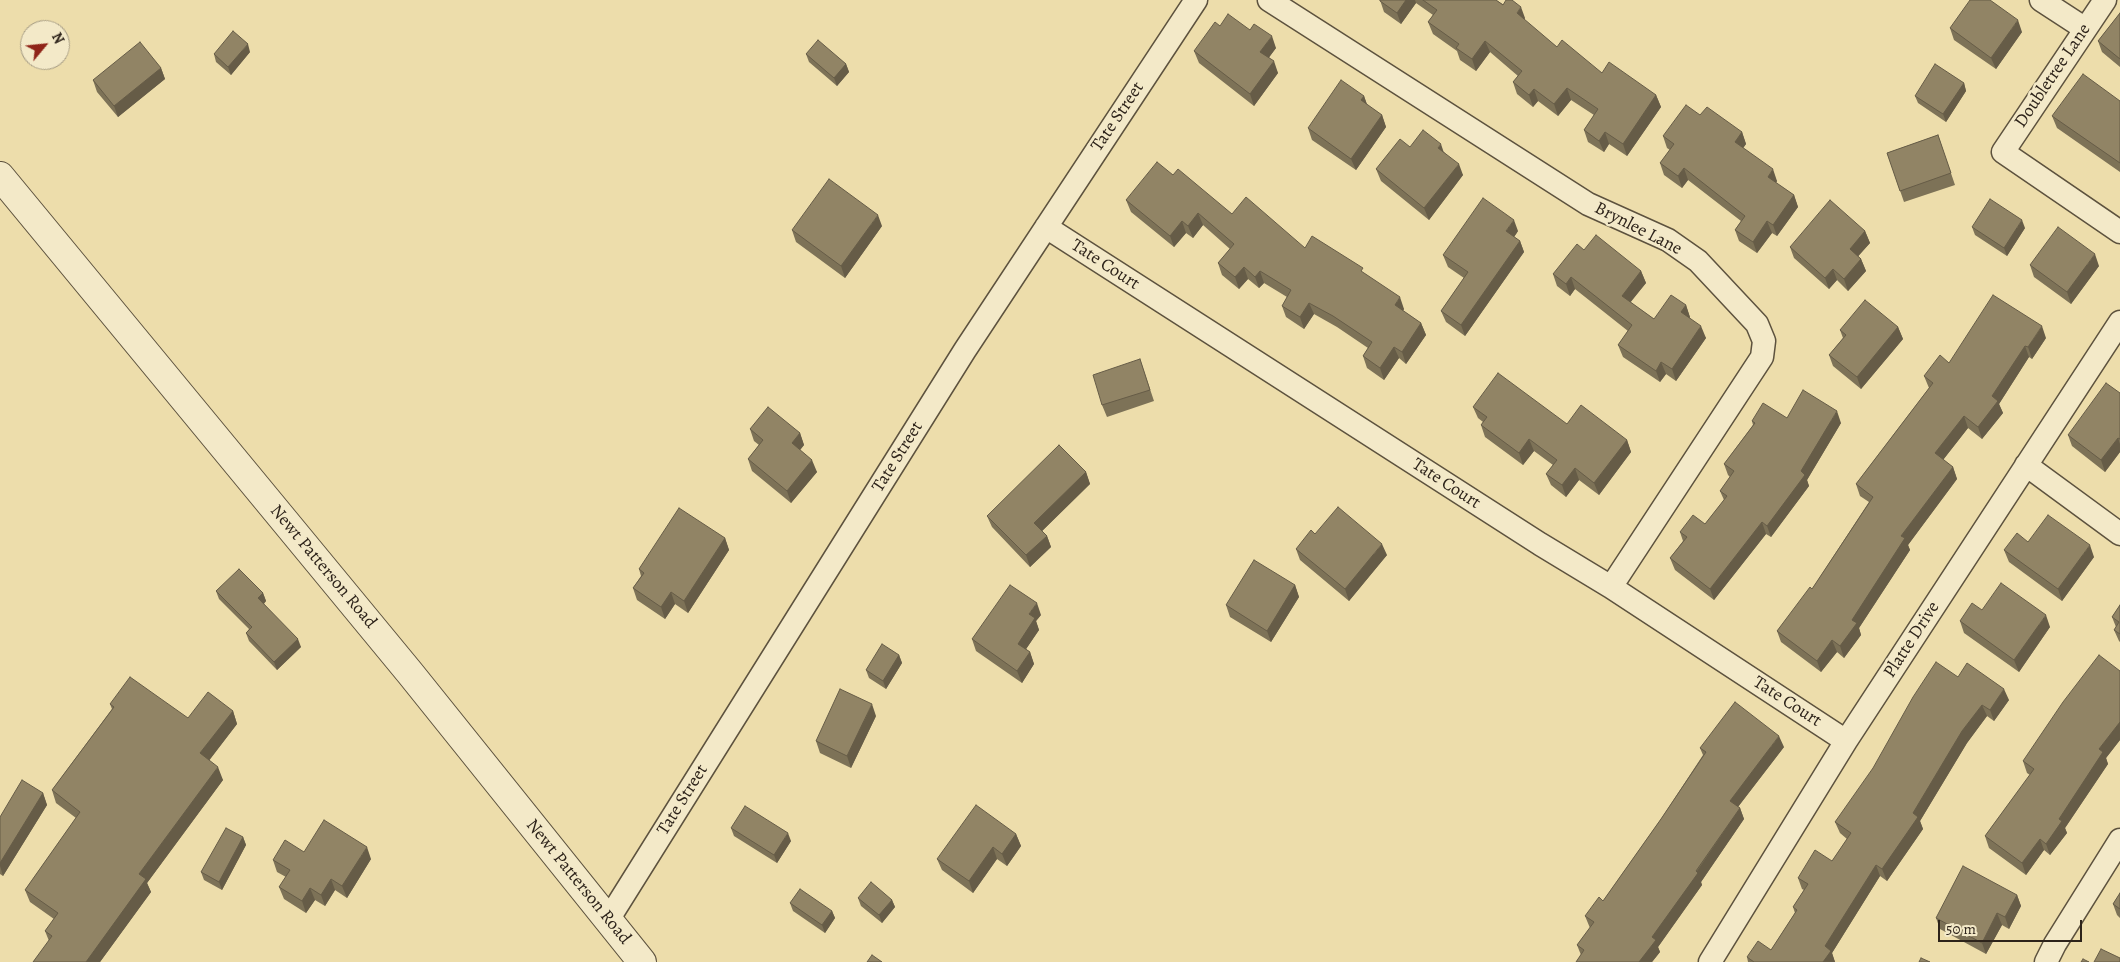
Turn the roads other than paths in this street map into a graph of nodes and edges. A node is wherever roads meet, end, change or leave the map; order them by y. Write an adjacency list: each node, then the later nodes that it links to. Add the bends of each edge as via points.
1 (1196, 0): 7 (street, Tate Street)
2 (1270, 0): 12 (street, Brynlee Lane, via 1588,204 1668,240 1698,261 1757,324 1764,340 1762,357)
3 (2041, 0): 5 (street)
4 (2105, 0): 5 (street, Doubletree Lane)
5 (2084, 28): 8 (street, Doubletree Lane, via 2003,152)
6 (0, 176): 15 (street, Newt Patterson Road, via 410,673)
7 (1046, 227): 12 (street, Tate Court); 15 (street, Tate Street, via 965,350)
8 (2120, 232)
9 (2120, 322): 10 (street, Platte Drive)
10 (2026, 465): 11 (street); 13 (street, Platte Drive)
11 (2120, 534)
12 (1612, 587): 13 (street, Tate Court)
13 (1846, 741): 17 (street, Platte Drive)
14 (2120, 840): 18 (street)
15 (608, 920): 16 (street, Newt Patterson Road)
16 (642, 962)
17 (1710, 962)
18 (2046, 962)

